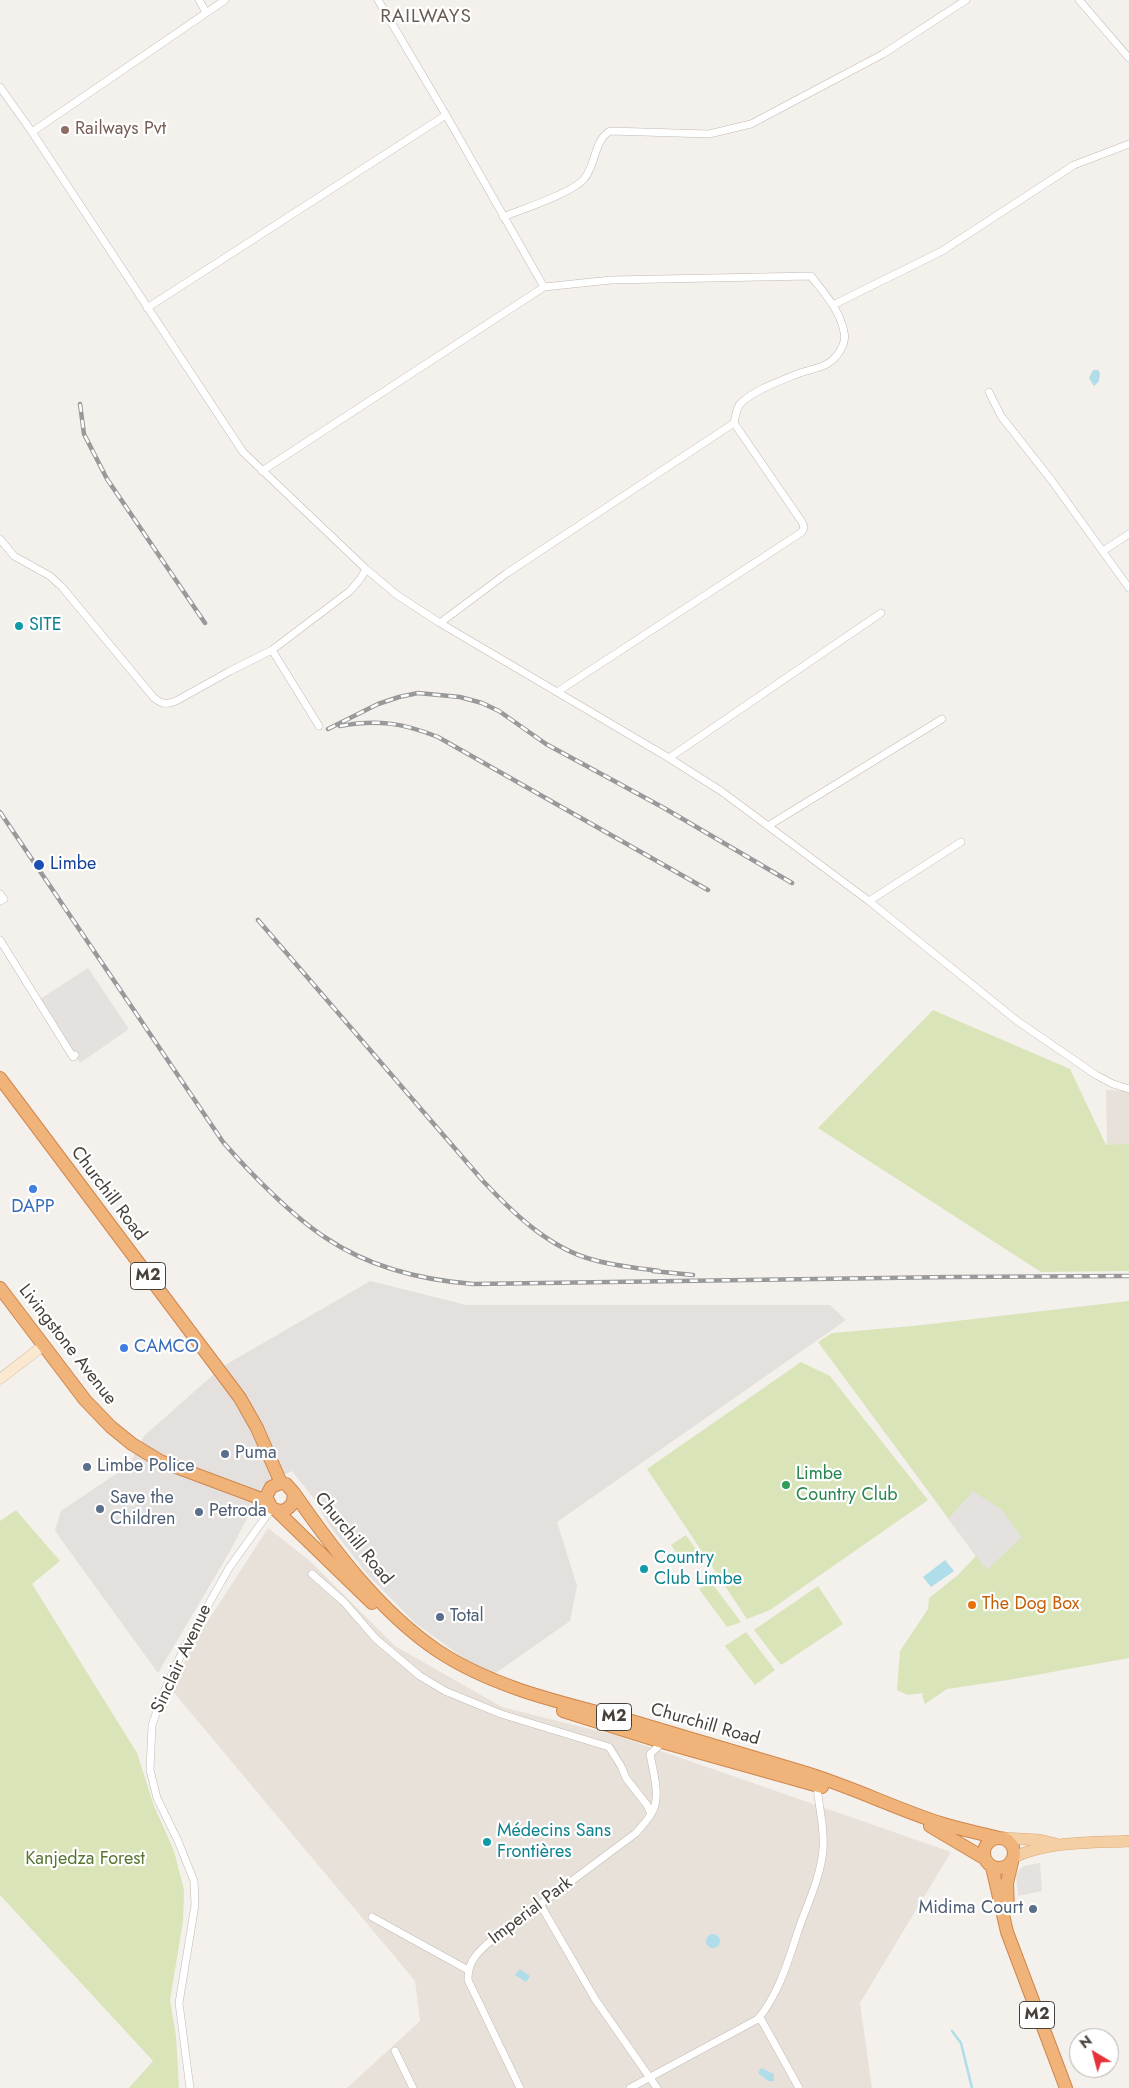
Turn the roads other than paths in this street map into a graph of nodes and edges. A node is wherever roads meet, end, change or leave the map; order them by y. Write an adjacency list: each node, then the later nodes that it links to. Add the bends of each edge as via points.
1 (199, 0): 6 (street)
2 (225, 0): 6 (street)
3 (378, 0): 9 (street)
4 (966, 0): 12 (street, via 883,54 752,124 709,134 610,131 601,139 584,180)
5 (1079, 0): 7 (street)
6 (206, 12): 10 (street)
7 (1129, 58)
8 (0, 87): 10 (street)
9 (446, 115): 12 (street); 15 (street)
10 (32, 132): 15 (street)
11 (1129, 144): 14 (street, via 1074,165 942,251)
12 (503, 217): 13 (street)
13 (544, 287): 14 (street, via 611,280 811,276); 18 (street)
14 (834, 305): 17 (street, via 844,333 844,342 837,355 826,365 796,374 742,402)
15 (147, 308): 18 (street, via 243,452)
16 (989, 392): 21 (street, via 1001,416)
17 (734, 423): 25 (street, via 507,573); 27 (street, via 802,522 802,532)
18 (262, 471): 22 (street)
19 (1129, 534): 21 (street)
20 (0, 539): 26 (street, via 14,556 50,576 62,587 160,704 176,701)
21 (1103, 552): 23 (street)
22 (366, 569): 25 (street, via 397,596); 26 (street, via 350,591)
23 (1129, 588)
24 (881, 613): 30 (street)
25 (440, 623): 27 (street)
26 (272, 650): 29 (street)
27 (557, 692): 30 (street)
28 (942, 719): 31 (street)
29 (319, 726)
30 (669, 758): 31 (street)
31 (768, 826): 35 (street)
32 (961, 842): 35 (street)
33 (0, 894): 34 (street, via 4,899)
34 (0, 901)
35 (869, 901): 39 (street, via 1016,1020 1096,1076)
36 (0, 940): 37 (street, via 73,1057)
37 (75, 1055)
38 (0, 1078): 43 (highway, Churchill Road / M2, via 240,1398)
39 (1129, 1089)
40 (0, 1288): 41 (highway, Livingstone Avenue / M2)
41 (44, 1345): 42 (main road); 45 (highway, Livingstone Avenue / M2, via 85,1400 111,1428 132,1444 170,1465)
42 (0, 1378)
43 (281, 1483): 44 (highway, Churchill Road); 45 (highway, via 267,1492)
44 (294, 1493): 45 (highway, Churchill Road, via 290,1507 282,1511); 47 (highway, Churchill Road / M2, via 356,1575 393,1614 436,1650 490,1678 551,1699)
45 (272, 1507): 48 (highway, Churchill Road / M2, via 406,1634 458,1672 486,1686); 63 (street, Sinclair Avenue, via 229,1568 190,1637 152,1725 150,1770 157,1798 194,1881 195,1905 179,2003)
46 (312, 1574): 50 (street, via 344,1602 384,1645 420,1676 445,1691 501,1714 609,1747)
47 (673, 1733): 48 (street, Imperial Park); 49 (highway, Churchill Road / M2)
48 (662, 1742): 49 (highway, Churchill Road / M2); 50 (street, Imperial Park, via 650,1754 656,1788)
49 (818, 1781): 51 (highway, Churchill Road / M2, via 939,1823); 55 (highway, Churchill Road / M2, via 936,1828); 60 (street, via 824,1827 818,1877 779,1984)
50 (651, 1814): 56 (street, Imperial Park, via 636,1833)
51 (1001, 1838): 53 (main road); 54 (highway, via 1011,1844); 55 (highway, via 988,1842 983,1852)
52 (1129, 1842): 53 (main road)
53 (1062, 1845): 54 (main road, via 1030,1850)
54 (1013, 1859): 55 (highway, via 1005,1867); 58 (highway, M2, via 1007,1883)
55 (988, 1862): 58 (highway, M2)
56 (540, 1904): 59 (street, Imperial Park, via 487,1944); 62 (street, via 595,1999)
57 (372, 1917): 59 (street)
58 (1011, 1942): 69 (highway, M2)
59 (468, 1970): 65 (street, via 468,1980)
60 (758, 2019): 62 (street); 68 (street)
61 (394, 2051): 64 (street)
62 (651, 2077): 66 (street); 67 (street)
63 (190, 2088)
64 (414, 2088)
65 (520, 2088)
66 (630, 2088)
67 (657, 2088)
68 (800, 2088)
69 (1066, 2088)

